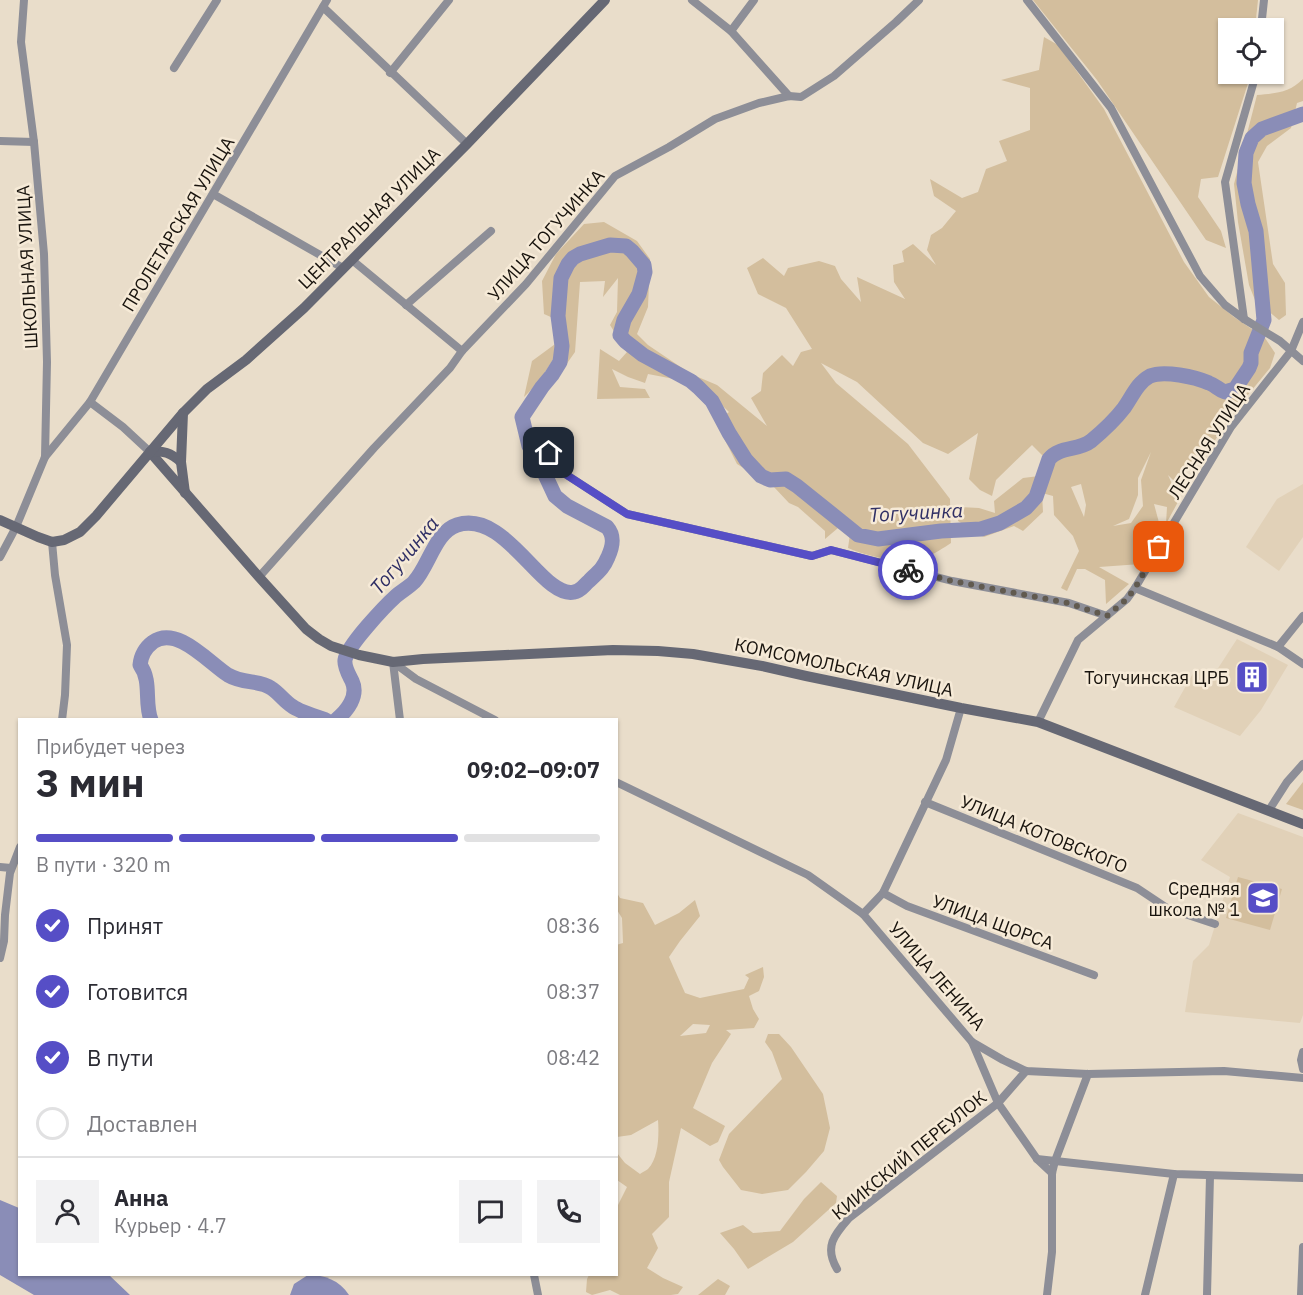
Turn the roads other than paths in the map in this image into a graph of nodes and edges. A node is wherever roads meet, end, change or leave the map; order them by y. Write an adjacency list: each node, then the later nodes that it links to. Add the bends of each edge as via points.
1 (24, 0): 18 (street, ШКОЛЬНАЯ УЛИЦА, via 21,42)
2 (217, 0): 13 (street)
3 (449, 0): 14 (street)
4 (605, 0): 19 (main road, ЦЕНТРАЛЬНАЯ УЛИЦА)
5 (692, 0): 12 (street)
6 (754, 0): 12 (street)
7 (919, 0): 16 (street, УЛИЦА ТОГУЧИНКА, via 834,76 801,97)
8 (1027, 0): 25 (street, via 1111,108 1200,276 1225,305)
9 (1264, 0): 11 (street)
10 (325, 4): 14 (street); 20 (street, ПРОЛЕТАРСКАЯ УЛИЦА)
11 (1262, 18)
12 (731, 30): 16 (street)
13 (174, 68)
14 (390, 73): 19 (street)
15 (1253, 84): 25 (street, via 1225,182)
16 (789, 96): 27 (street, УЛИЦА ТОГУЧИНКА, via 715,119 615,176 526,284)
17 (0, 141): 18 (street)
18 (34, 142): 34 (street, ШКОЛЬНАЯ УЛИЦА, via 44,266)
19 (467, 144): 22 (main road, ЦЕНТРАЛЬНАЯ УЛИЦА)
20 (213, 194): 23 (street); 30 (street, ПРОЛЕТАРСКАЯ УЛИЦА)
21 (491, 231): 24 (street)
22 (352, 260): 23 (main road, ЦЕНТРАЛЬНАЯ УЛИЦА); 24 (street)
23 (343, 268): 31 (main road, ЦЕНТРАЛЬНАЯ УЛИЦА, via 304,308)
24 (406, 305): 27 (street)
25 (1244, 319): 28 (street)
26 (1303, 322): 28 (street, ЛЕСНАЯ УЛИЦА)
27 (462, 351): 41 (street, УЛИЦА ТОГУЧИНКА)
28 (1291, 351): 29 (street); 42 (street, ЛЕСНАЯ УЛИЦА, via 1231,427)
29 (1303, 361)
30 (90, 402): 33 (street); 34 (street, ПРОЛЕТАРСКАЯ УЛИЦА)
31 (183, 413): 33 (main road, ЦЕНТРАЛЬНАЯ УЛИЦА); 35 (main road)
32 (540, 436): 43 (street, via 559,470 627,514 812,556 831,550 952,581 1068,603)
33 (150, 452): 35 (main road, via 167,452); 36 (main road, КОМСОМОЛЬСКАЯ УЛИЦА); 39 (main road, ЦЕНТРАЛЬНАЯ УЛИЦА, via 80,532)
34 (45, 457): 38 (street, ШКОЛЬНАЯ УЛИЦА)
35 (181, 462): 36 (main road)
36 (185, 493): 41 (main road, КОМСОМОЛЬСКАЯ УЛИЦА)
37 (0, 520): 38 (main road)
38 (16, 527): 39 (main road); 40 (street)
39 (52, 542): 49 (street, via 67,645)
40 (0, 557)
41 (259, 578): 46 (main road, КОМСОМОЛЬСКАЯ УЛИЦА, via 319,639 359,655)
42 (1135, 588): 43 (street, ЛЕСНАЯ УЛИЦА); 45 (street)
43 (1107, 616): 52 (street, ЛЕСНАЯ УЛИЦА, via 1078,640)
44 (1303, 616): 45 (street)
45 (1278, 647): 47 (street)
46 (393, 662): 48 (main road, КОМСОМОЛЬСКАЯ УЛИЦА, via 658,651 762,666); 50 (street); 51 (street, via 416,679)
47 (1303, 664)
48 (962, 708): 52 (main road, КОМСОМОЛЬСКАЯ УЛИЦА); 55 (street, via 946,760)
49 (62, 718)
50 (400, 718)
51 (491, 718)
52 (1038, 722): 56 (main road, КОМСОМОЛЬСКАЯ УЛИЦА)
53 (1303, 764): 56 (street)
54 (618, 783): 62 (street, УЛИЦА ЛЕНИНА, via 808,875)
55 (925, 802): 61 (street); 63 (street, УЛИЦА КОТОВСКОГО, via 1137,888 1167,908)
56 (1269, 810): 57 (main road, КОМСОМОЛЬСКАЯ УЛИЦА)
57 (1303, 824)
58 (18, 852): 60 (street)
59 (0, 867): 60 (street)
60 (11, 868): 64 (street)
61 (883, 893): 62 (street); 65 (street, УЛИЦА ЩОРСА, via 907,906)
62 (863, 914): 66 (street, УЛИЦА ЛЕНИНА)
63 (1215, 924)
64 (0, 958)
65 (1094, 975)
66 (972, 1042): 69 (street, УЛИЦА ЛЕНИНА); 72 (street)
67 (1303, 1052): 68 (street)
68 (1303, 1069)
69 (1026, 1071): 70 (street, УЛИЦА ЛЕНИНА); 72 (street, КИИКСКИЙ ПЕРЕУЛОК)
70 (1088, 1074): 71 (street, УЛИЦА ЛЕНИНА, via 1224,1071); 74 (street)
71 (1303, 1077)
72 (998, 1103): 73 (street); 80 (street, КИИКСКИЙ ПЕРЕУЛОК, via 849,1218 831,1245 831,1259)
73 (1037, 1159): 74 (street); 75 (street)
74 (1055, 1161): 75 (street); 76 (street)
75 (1052, 1173): 83 (street, via 1052,1252)
76 (1174, 1174): 77 (street); 84 (street)
77 (1210, 1176): 78 (street); 85 (street)
78 (1303, 1178)
79 (1303, 1247): 86 (street)
80 (837, 1269)
81 (534, 1276): 82 (street)
82 (538, 1295)
83 (1047, 1295)
84 (1145, 1295)
85 (1207, 1295)
86 (1300, 1295)

